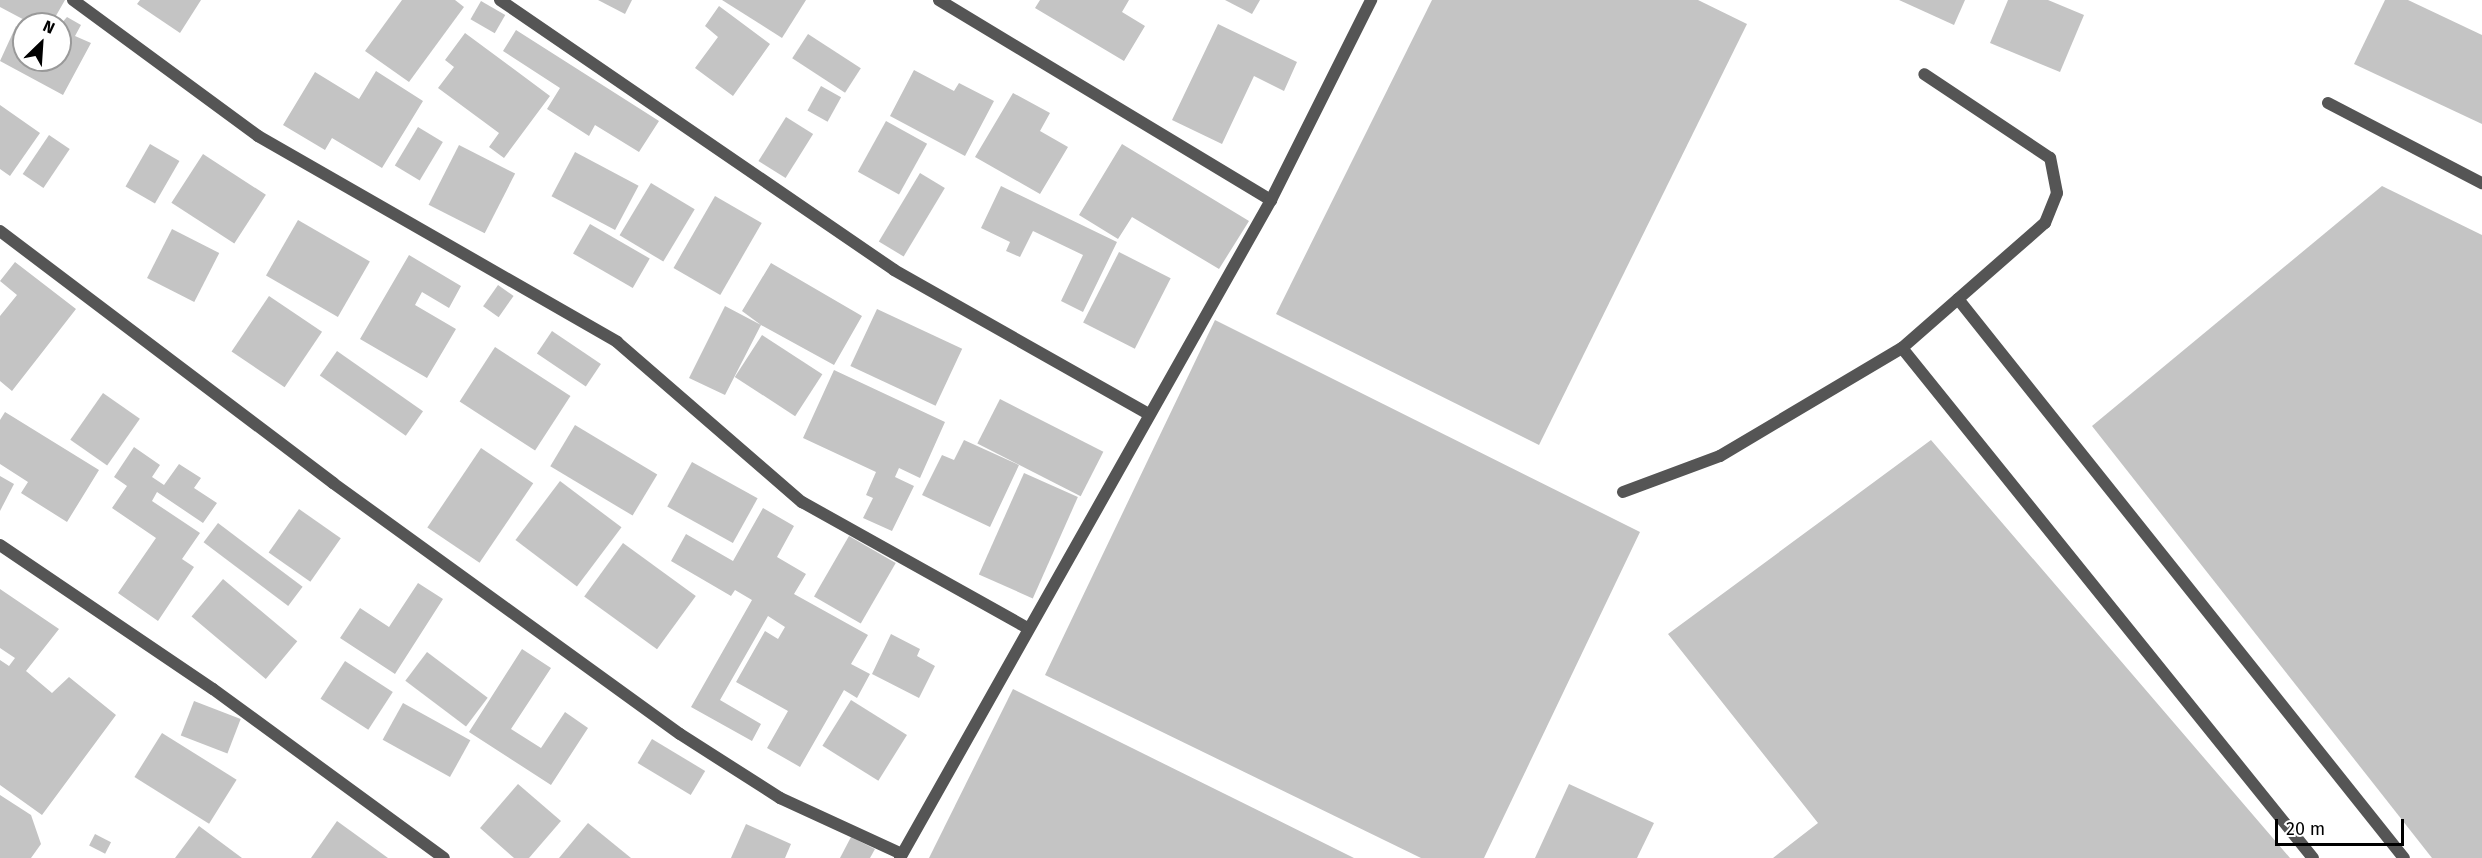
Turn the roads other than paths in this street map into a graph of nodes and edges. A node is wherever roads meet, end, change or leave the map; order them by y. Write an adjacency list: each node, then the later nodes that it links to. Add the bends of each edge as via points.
1 (73, 0): 15 (street, via 258,136 617,342 802,502)
2 (500, 0): 12 (street, via 894,270)
3 (939, 0): 8 (street)
4 (1371, 0): 8 (street)
5 (1924, 74): 10 (street, via 2050,158 2057,193 2045,223)
6 (2328, 103): 7 (street)
7 (2482, 183)
8 (1270, 200): 12 (street)
9 (0, 231): 16 (street, via 333,483 680,734 780,798)
10 (1958, 299): 11 (street); 19 (street)
11 (1902, 348): 13 (street, via 1720,456); 18 (street)
12 (1149, 414): 15 (street)
13 (1623, 492)
14 (0, 545): 17 (street, via 213,689)
15 (1027, 628): 16 (street)
16 (901, 856)
17 (444, 858)
18 (2313, 858)
19 (2404, 858)

